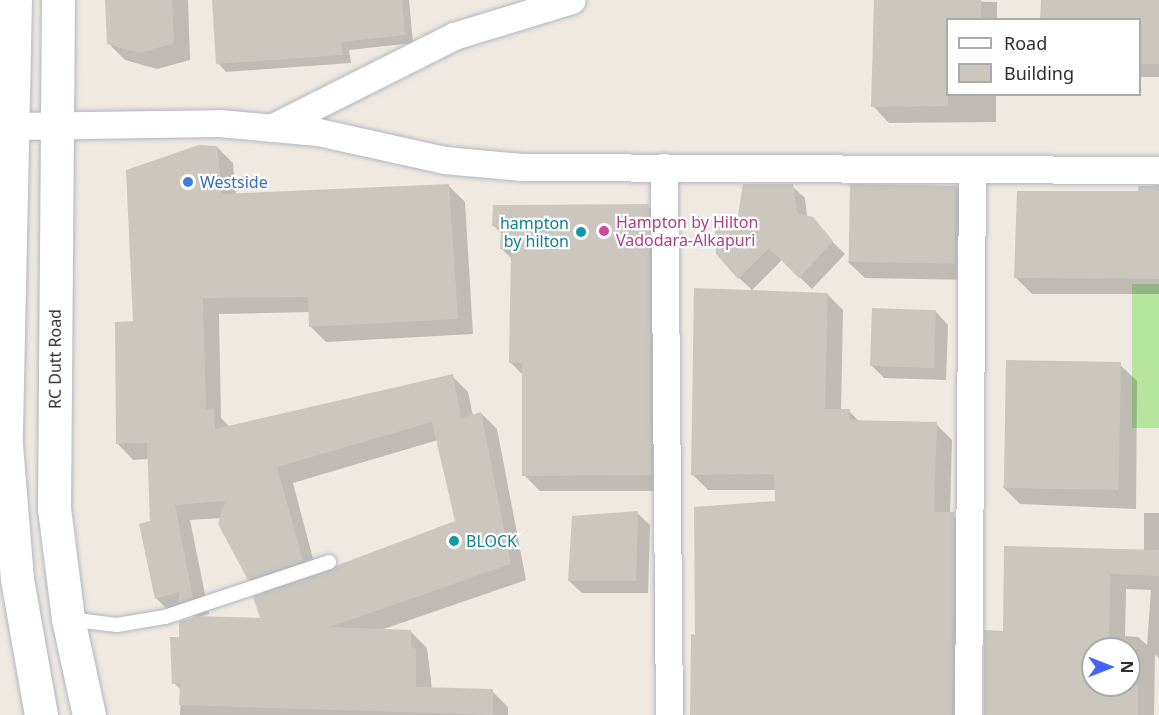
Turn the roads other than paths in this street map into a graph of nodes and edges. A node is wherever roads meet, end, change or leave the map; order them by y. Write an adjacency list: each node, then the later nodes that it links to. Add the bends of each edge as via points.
1 (15, 0): 4 (main road)
2 (58, 0): 5 (main road, RC Dutt Road)
3 (572, 0): 7 (street, via 454,36)
4 (7, 59): 6 (main road)
5 (57, 125): 6 (street); 7 (street, via 219,123); 14 (main road, RC Dutt Road, via 54,508)
6 (12, 126): 11 (main road)
7 (271, 128): 8 (street, via 318,132 444,160 522,167)
8 (664, 167): 9 (street); 17 (street)
9 (972, 169): 10 (street); 18 (street)
10 (1159, 170)
11 (5, 171): 12 (main road)
12 (3, 445): 15 (main road, via 17,579)
13 (329, 562): 14 (lane, via 165,617 117,625)
14 (68, 619): 16 (main road, RC Dutt Road)
15 (41, 715)
16 (89, 715)
17 (669, 715)
18 (968, 715)

